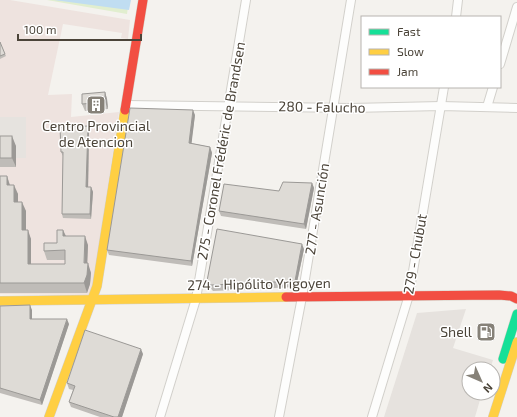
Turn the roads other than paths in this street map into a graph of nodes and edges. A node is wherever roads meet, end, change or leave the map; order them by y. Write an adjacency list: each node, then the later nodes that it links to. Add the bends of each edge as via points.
1 (143, 0): 10 (street)
2 (246, 0): 11 (street, 275 - Coronel Frédéric de Brandsen)
3 (352, 0): 13 (street, 277 - Asunción)
4 (458, 0): 6 (street)
5 (517, 7): 7 (street)
6 (456, 16)
7 (501, 61)
8 (444, 88): 12 (street, 279 - Chubut)
9 (493, 88): 14 (street)
10 (126, 105): 11 (street, 280 - Falucho); 20 (street, via 99,276)
11 (229, 106): 13 (street, 280 - Falucho); 18 (street, 275 - Coronel Frédéric de Brandsen)
12 (441, 106): 13 (street, 280 - Falucho); 14 (street, 280 - Falucho); 16 (street, 279 - Chubut)
13 (333, 107): 17 (street, 277 - Asunción)
14 (487, 107): 15 (street, 280 - Falucho)
15 (517, 108)
16 (409, 295): 17 (street, 274 - Hipólito Yrigoyen); 19 (street, 274 - Hipólito Yrigoyen, via 500,295); 30 (street, 279 - Chubut)
17 (302, 297): 18 (street, 274 - Hipólito Yrigoyen); 29 (street, 277 - Asunción)
18 (196, 299): 20 (street, 274 - Hipólito Yrigoyen); 28 (street, 275 - Coronel Frédéric de Brandsen)
19 (517, 299)
20 (92, 300): 21 (street, 274 - Hipólito Yrigoyen); 27 (street)
21 (0, 301)
22 (517, 314): 25 (street)
23 (517, 342): 24 (street)
24 (515, 351): 32 (street)
25 (501, 364)
26 (489, 401): 31 (street)
27 (48, 417)
28 (160, 417)
29 (279, 417)
30 (372, 417)
31 (484, 417)
32 (493, 417)

